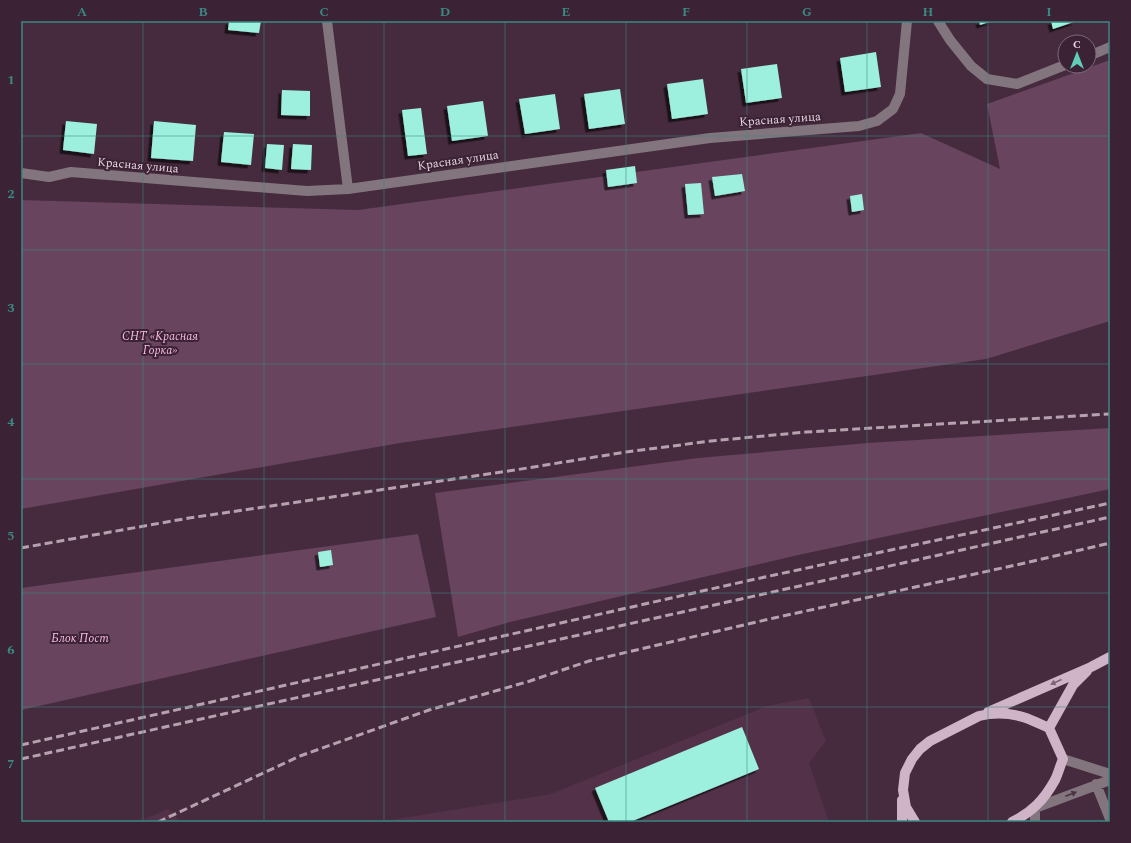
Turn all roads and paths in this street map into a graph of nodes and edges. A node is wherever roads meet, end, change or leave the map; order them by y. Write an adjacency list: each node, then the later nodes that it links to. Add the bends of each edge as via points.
1 (327, 21): 8 (street)
2 (907, 21): 8 (street, Красная улица, via 900,94 893,109 877,121 859,126 710,138)
3 (938, 21): 6 (street, via 971,66 987,79 1017,84)
4 (1110, 47): 5 (street)
5 (1097, 53)
6 (1057, 68)
7 (21, 173): 8 (street, Красная улица, via 49,177 71,172 307,191)
8 (348, 189)
9 (1110, 657): 10 (main road)
10 (1091, 666): 11 (main road, one-way to 11); 12 (main road, via 1073,685)
11 (979, 716): 12 (main road, via 998,713 1012,715); 17 (main road, via 930,741 920,749 912,758 905,773)
12 (1049, 728): 13 (main road)
13 (1062, 759): 14 (street); 18 (main road, via 1056,779)
14 (1110, 774)
15 (1110, 780): 16 (street)
16 (1096, 784): 18 (street, one-way to 16); 19 (street)
17 (903, 790): 20 (main road); 21 (main road, via 906,807)
18 (1035, 808): 22 (main road); 23 (street)
19 (1110, 819)
20 (902, 822)
21 (915, 822)
22 (1012, 822)
23 (1035, 822)

